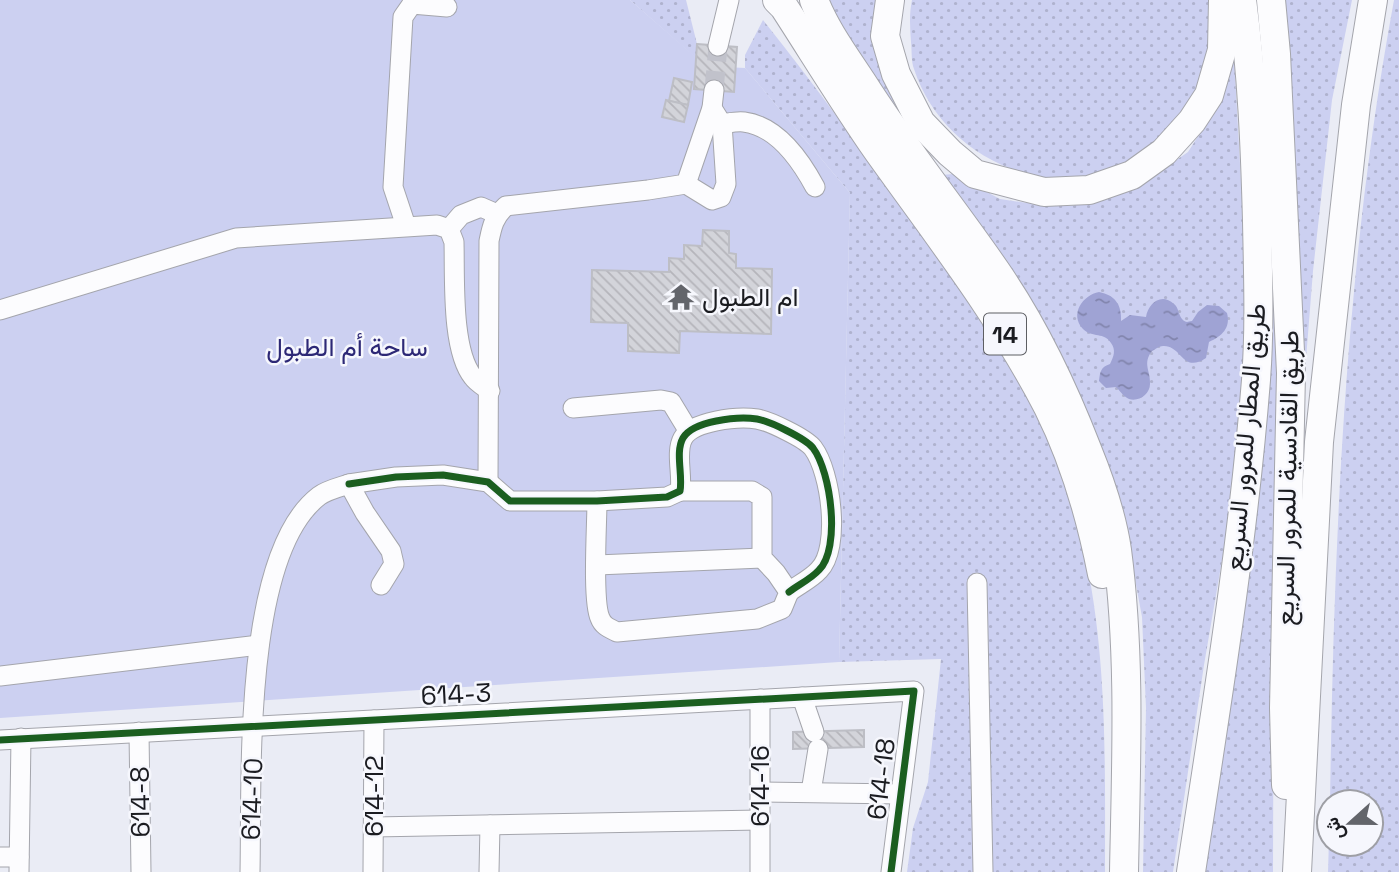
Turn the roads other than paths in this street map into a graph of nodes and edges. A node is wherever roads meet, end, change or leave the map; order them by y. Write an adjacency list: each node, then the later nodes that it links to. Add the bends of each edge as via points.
1 (729, 0): 10 (street)
2 (777, 0): 35 (highway, 14, via 976,288 1049,410 1082,492 1098,552)
3 (814, 0): 35 (highway, 14, via 881,113 1009,289 1074,415 1101,485 1117,548)
4 (890, 0): 5 (highway, via 885,36 896,74 921,123 975,174 1044,192 1089,191 1132,175 1164,152 1209,94 1222,50)
5 (1223, 0)
6 (1242, 0): 56 (highway, طريق المطار للمرور السريع, via 1255,150 1256,377 1243,512)
7 (1270, 0): 57 (highway, طريق القادسية للمرور السريع, via 1291,373 1284,708)
8 (1373, 0): 58 (highway, via 1356,105 1319,442)
9 (447, 7): 15 (street, via 412,4 403,17 393,187)
10 (718, 46)
11 (716, 107): 12 (street); 12 (street, via 726,184 721,197 712,200); 13 (street, via 758,125 781,141 803,163)
12 (686, 184): 14 (street, via 506,206)
13 (816, 187)
14 (497, 214): 16 (street, via 481,207 461,215); 18 (street, via 489,241)
15 (406, 226): 16 (street); 17 (street, via 236,238)
16 (449, 229): 18 (street, via 454,242 462,354 472,377)
17 (0, 310)
18 (490, 391): 21 (street)
19 (573, 408): 20 (street, via 661,400 671,402)
20 (688, 430): 23 (street, via 680,442); 29 (street, via 712,421 757,419 812,447 824,471 832,510 829,553 820,570)
21 (488, 482): 22 (street, 614-10, via 425,474); 24 (street, via 510,501)
22 (349, 484): 28 (street, via 391,551 394,564); 30 (street, 614-10, via 321,494 302,513 279,555)
23 (680, 491): 24 (street, via 667,497); 25 (street, via 752,491 762,497)
24 (597, 501): 26 (street)
25 (762, 558): 26 (street); 29 (street)
26 (597, 565): 29 (street, via 599,617 617,632 757,619 782,609)
27 (977, 583): 54 (street)
28 (381, 586)
29 (789, 592)
30 (260, 645): 31 (street); 37 (street, 614-10)
31 (0, 676)
32 (914, 691): 33 (street, 614-3); 43 (street, 614-18)
33 (802, 697): 34 (street, 614-3); 42 (street, via 816,740)
34 (760, 699): 36 (street, 614-3); 41 (street, 614-16)
35 (1126, 715): 55 (highway, 14)
36 (374, 720): 37 (street, 614-3); 46 (street, 614-12)
37 (254, 726): 38 (street, 614-3); 49 (street, 614-10)
38 (139, 732): 39 (street, 614-3); 48 (street, 614-8)
39 (21, 738): 40 (street, 614-3); 47 (street)
40 (0, 740)
41 (760, 792): 42 (street); 44 (street, 614-16)
42 (811, 792): 43 (street)
43 (900, 794): 53 (street, 614-18)
44 (760, 820): 45 (street); 52 (street, 614-16)
45 (490, 825): 46 (street); 51 (street)
46 (373, 827): 50 (street, 614-12)
47 (13, 862)
48 (141, 872)
49 (250, 872)
50 (373, 872)
51 (489, 872)
52 (760, 872)
53 (891, 872)
54 (983, 872)
55 (1124, 872)
56 (1191, 872)
57 (1288, 872)
58 (1297, 872)

